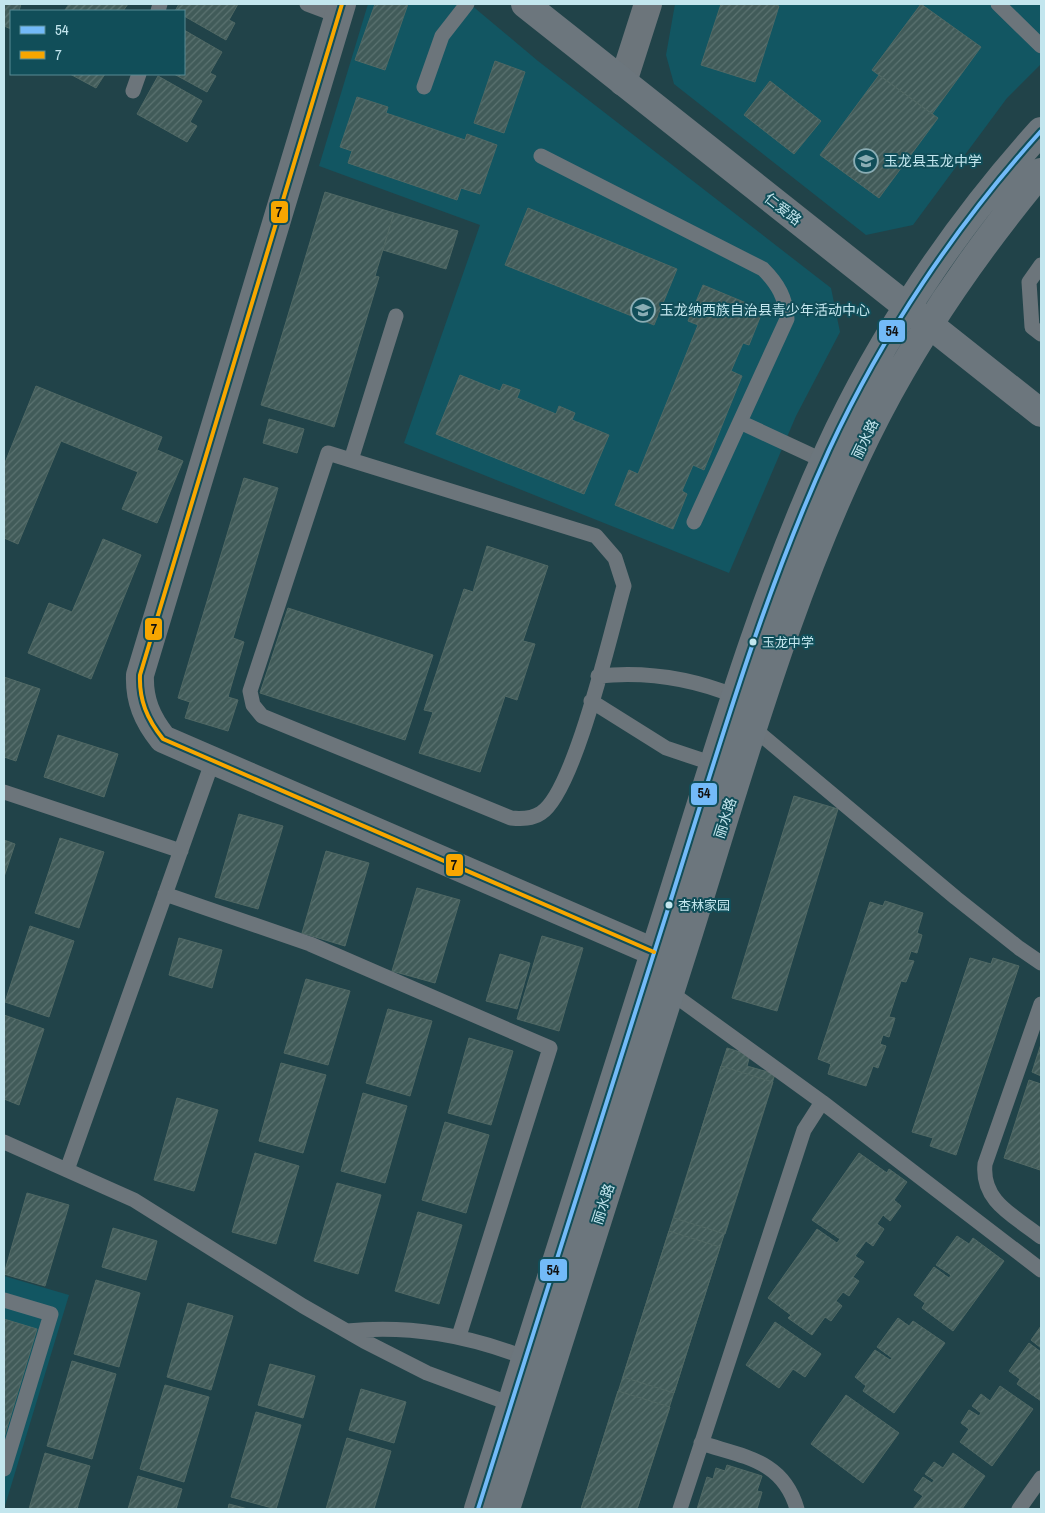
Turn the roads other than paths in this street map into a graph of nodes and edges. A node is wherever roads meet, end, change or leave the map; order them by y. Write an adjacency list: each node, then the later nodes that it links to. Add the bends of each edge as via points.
1 (307, 4): 6 (lane)
2 (467, 4): 10 (lane, via 442,36)
3 (525, 4): 9 (street, 仁爱路)
4 (648, 4): 9 (street)
5 (998, 4): 7 (lane)
6 (341, 10): 29 (street, via 140,675 142,702 163,739)
7 (1041, 46)
8 (139, 75): 11 (lane)
9 (623, 82): 16 (street, 仁爱路)
10 (424, 87)
11 (133, 91)
12 (1041, 131): 16 (street, 丽水路, via 954,239)
13 (541, 156): 21 (lane, via 763,269 773,279 786,305 787,319)
14 (1041, 172): 18 (street, 丽水路, via 976,255)
15 (1041, 265): 19 (lane, via 1028,282 1032,327)
16 (908, 308): 18 (street, 仁爱路); 23 (street, 丽水路, via 854,400)
17 (396, 316): 22 (lane)
18 (929, 325): 20 (street, 仁爱路); 28 (street, 丽水路, via 878,412 832,511)
19 (1041, 334)
20 (1041, 413)
21 (740, 422): 23 (lane); 24 (lane)
22 (351, 460): 25 (lane, via 596,536 615,558 624,586); 27 (lane, via 328,453 250,691 262,716 511,818 522,819 533,817 548,806 575,758)
23 (824, 461): 26 (street, 丽水路, via 751,647)
24 (694, 522)
25 (598, 676): 26 (lane, via 663,675 704,684); 27 (lane)
26 (736, 696): 30 (street, 丽水路)
27 (591, 701): 30 (lane, via 666,748)
28 (753, 728): 35 (lane, via 956,898); 36 (street, 丽水路)
29 (213, 760): 32 (lane); 34 (street)
30 (714, 764): 34 (street, 丽水路)
31 (4, 792): 32 (lane)
32 (181, 851): 33 (lane)
33 (165, 894): 40 (lane); 45 (lane, via 310,944 550,1048)
34 (654, 952): 46 (street, 丽水路)
35 (1041, 963)
36 (670, 992): 38 (lane); 52 (street, 丽水路)
37 (1041, 1004): 41 (lane, via 985,1164 984,1175 985,1186 994,1201)
38 (822, 1102): 42 (lane); 48 (lane, via 804,1130)
39 (4, 1142): 40 (lane)
40 (67, 1170): 44 (lane, via 134,1200)
41 (1041, 1237)
42 (1041, 1270)
43 (4, 1300): 49 (lane, via 51,1314)
44 (346, 1331): 45 (lane, via 398,1328); 47 (lane, via 427,1373)
45 (459, 1336): 46 (lane)
46 (526, 1358): 47 (street, 丽水路)
47 (511, 1404): 51 (street, 丽水路)
48 (701, 1443): 53 (lane); 54 (lane, via 765,1464 787,1485)
49 (4, 1469)
50 (1041, 1478): 55 (lane)
51 (478, 1509)
52 (506, 1509)
53 (680, 1509)
54 (797, 1509)
55 (1019, 1509)

